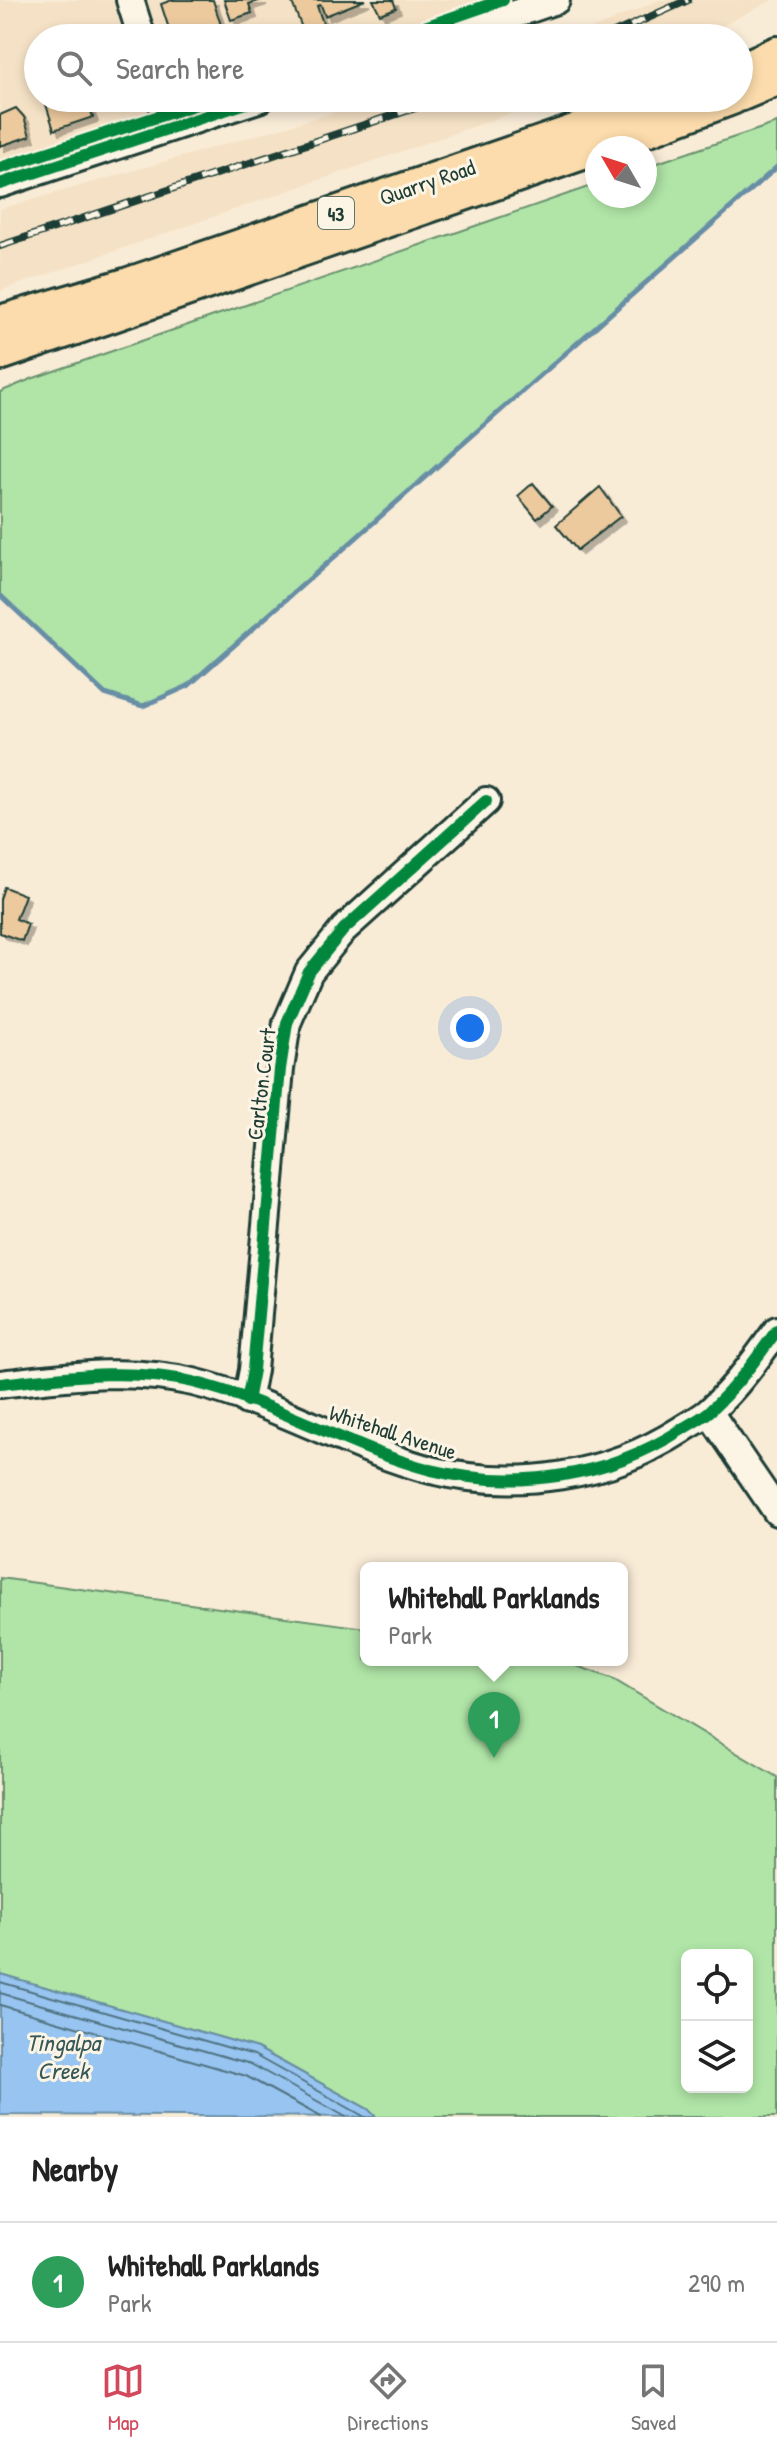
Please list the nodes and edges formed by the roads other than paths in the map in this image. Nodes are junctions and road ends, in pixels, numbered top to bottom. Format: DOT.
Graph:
graph roads {
  1 [pos="130,0"];
  2 [pos="550,1"];
  3 [pos="138,24"];
  4 [pos="485,24"];
  5 [pos="777,53"];
  6 [pos="753,64"];
  7 [pos="777,79"];
  8 [pos="753,89"];
  9 [pos="165,112"];
  10 [pos="219,112"];
  11 [pos="630,112"];
  12 [pos="694,112"];
  13 [pos="170,128"];
  14 [pos="630,136"];
  15 [pos="585,152"];
  16 [pos="0,184"];
  17 [pos="0,322"];
  18 [pos="0,354"];
  19 [pos="486,801"];
  20 [pos="777,1330"];
  21 [pos="0,1384"];
  22 [pos="247,1401"];
  23 [pos="709,1412"];
  24 [pos="777,1512"];
  1 -- 3 [label="street"];
  2 -- 4 [label="street"];
  5 -- 6 [label="main road"];
  7 -- 8 [label="main road"];
  9 -- 13 [label="street"];
  10 -- 13 [label="street"];
  11 -- 17 [label="main road, Quarry Road / 43"];
  12 -- 14 [label="main road, Quarry Road / 43"];
  13 -- 16 [label="street"];
  15 -- 18 [label="main road, Quarry Road / 43"];
  19 -- 22 [label="street, Carlton Court"];
  20 -- 23 [label="street, Whitehall Avenue"];
  21 -- 22 [label="street, Whitehall Avenue"];
  22 -- 23 [label="street, Whitehall Avenue"];
  23 -- 24 [label="street"];
}
